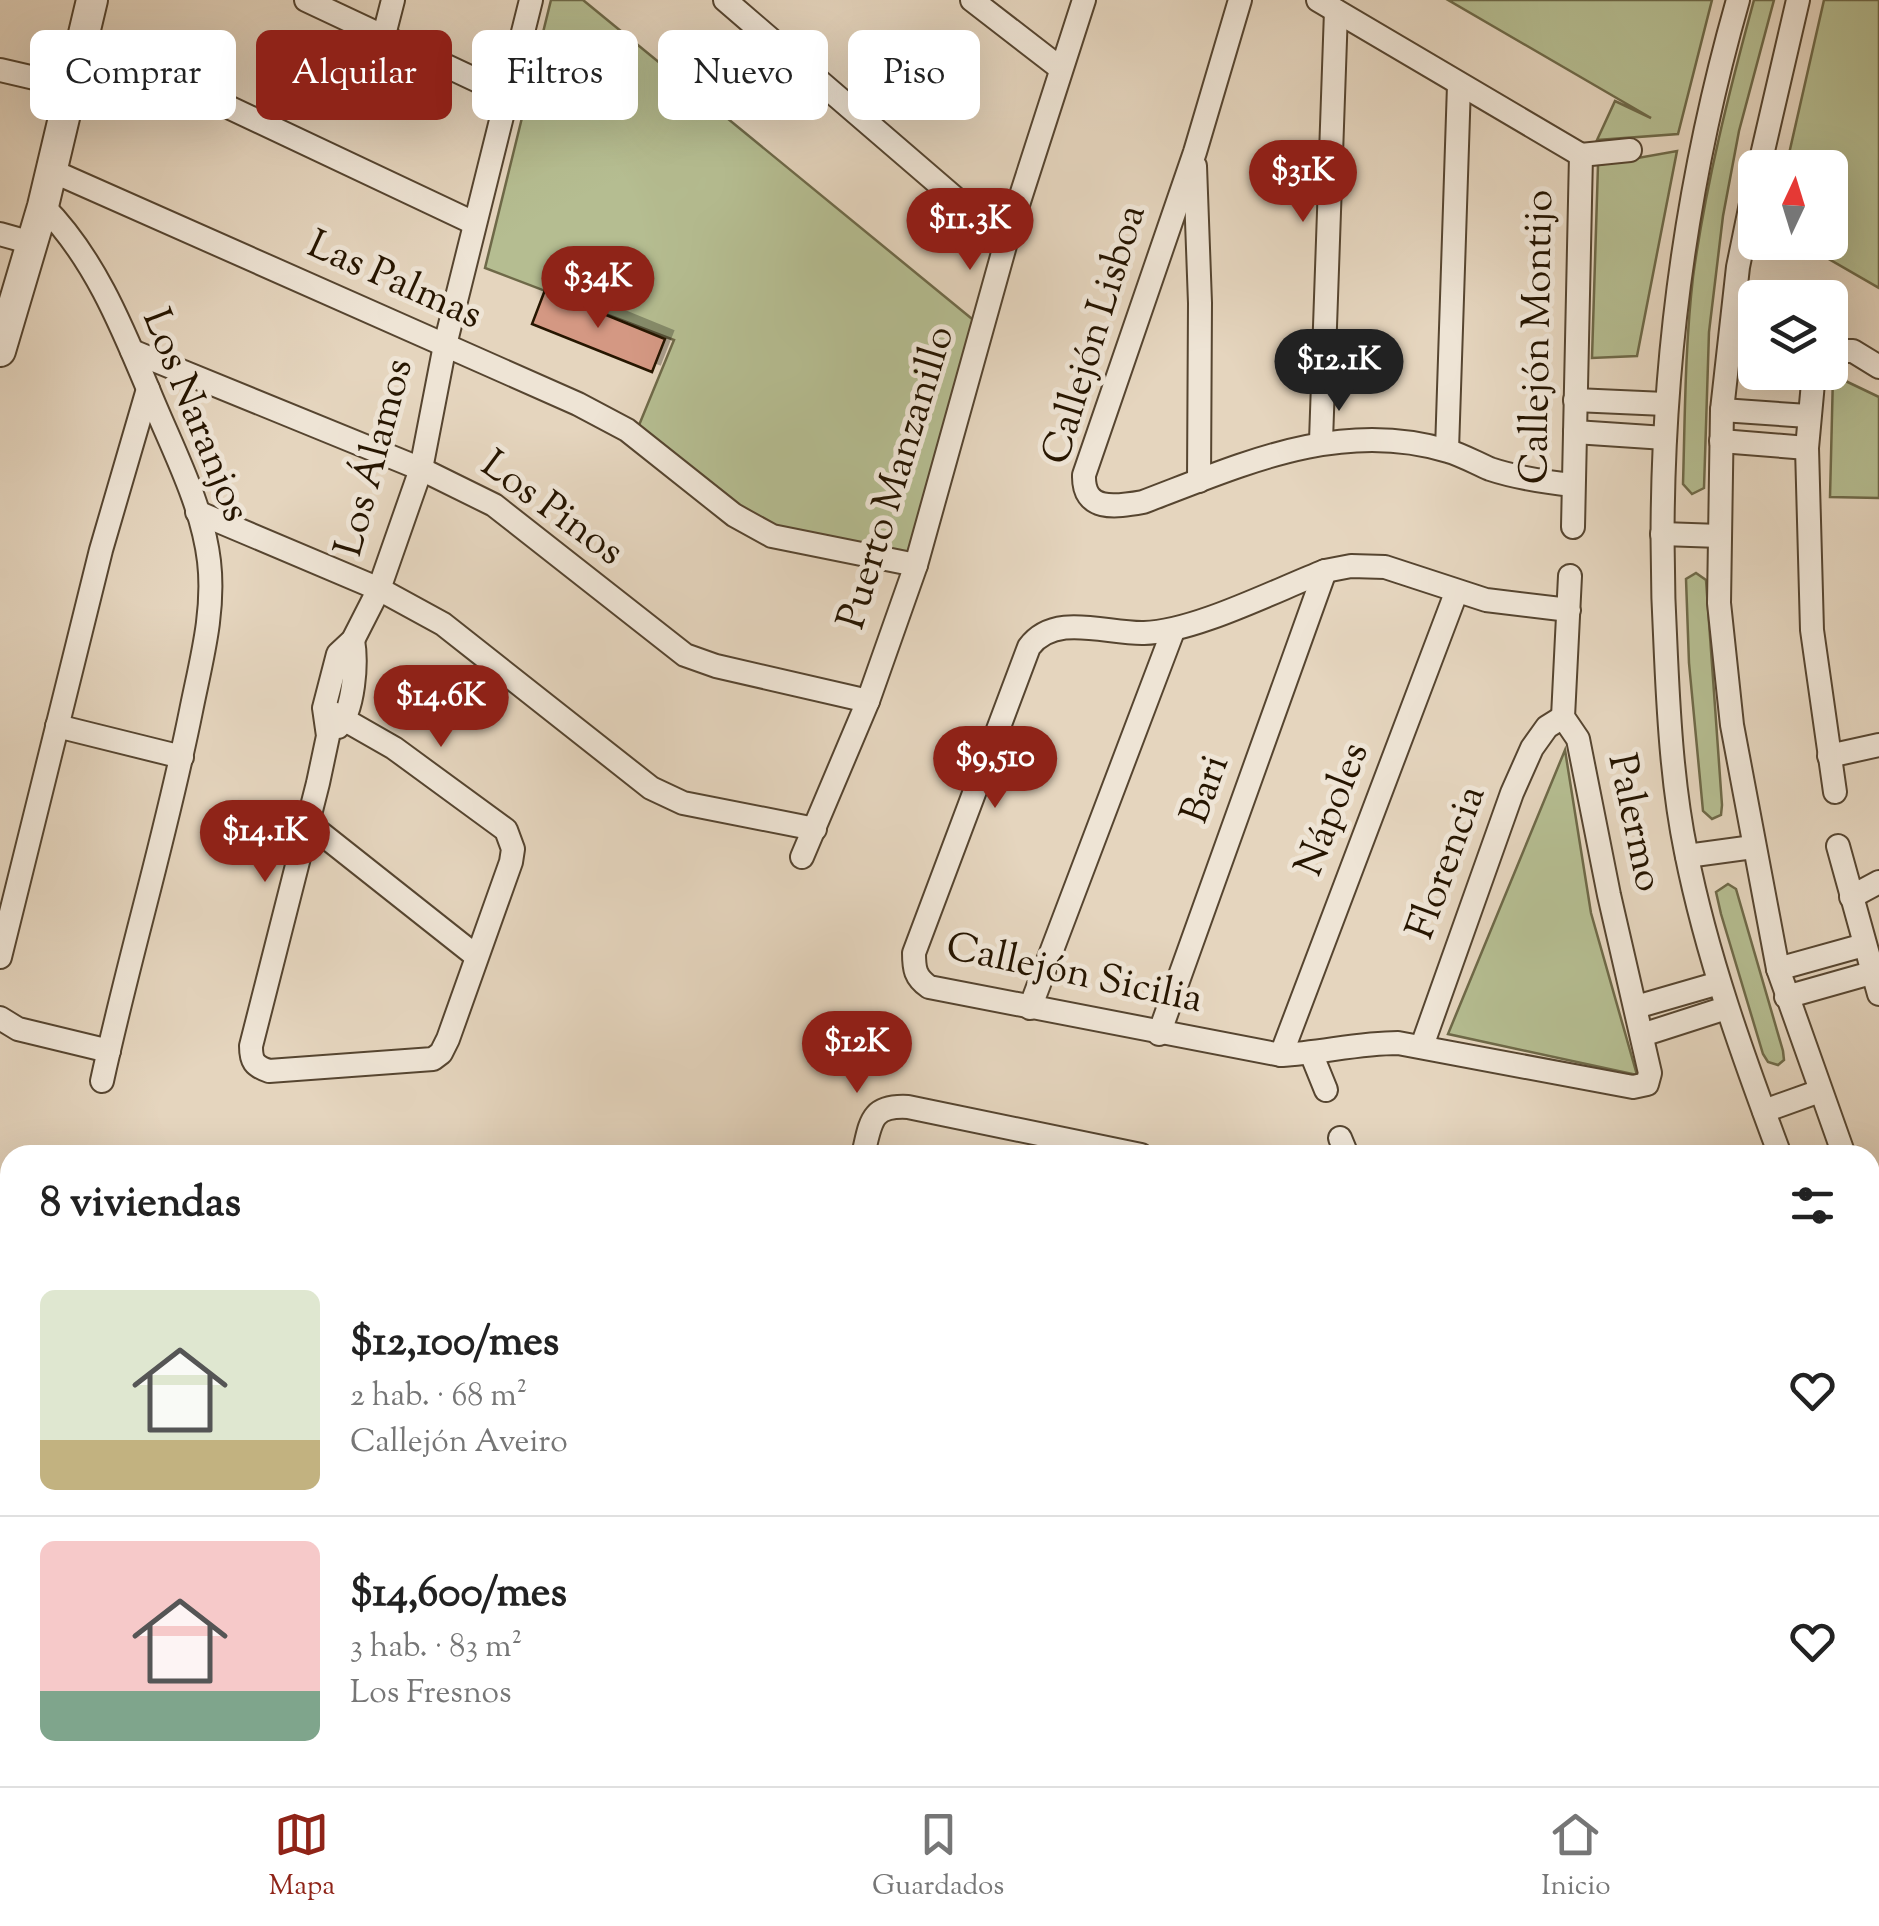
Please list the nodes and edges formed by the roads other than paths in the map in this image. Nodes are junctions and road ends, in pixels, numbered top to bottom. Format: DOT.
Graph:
graph roads {
  1 [pos="92,0"];
  2 [pos="306,0"];
  3 [pos="393,0"];
  4 [pos="531,0"];
  5 [pos="725,0"];
  6 [pos="972,0"];
  7 [pos="1084,0"];
  8 [pos="1240,0"];
  9 [pos="1738,0"];
  10 [pos="1798,0"];
  11 [pos="1327,5"];
  12 [pos="84,30"];
  13 [pos="375,30"];
  14 [pos="385,30"];
  15 [pos="524,30"];
  16 [pos="1060,68"];
  17 [pos="0,70"];
  18 [pos="30,77"];
  19 [pos="1459,85"];
  20 [pos="236,111"];
  21 [pos="62,120"];
  22 [pos="501,120"];
  23 [pos="1630,150"];
  24 [pos="1762,150"];
  25 [pos="1195,152"];
  26 [pos="1581,155"];
  27 [pos="50,170"];
  28 [pos="43,206"];
  29 [pos="474,223"];
  30 [pos="0,234"];
  31 [pos="32,242"];
  32 [pos="1006,242"];
  33 [pos="1739,260"];
  34 [pos="446,345"];
  35 [pos="0,351"];
  36 [pos="132,351"];
  37 [pos="1848,351"];
  38 [pos="1879,367"];
  39 [pos="148,389"];
  40 [pos="1812,390"];
  41 [pos="1576,400"];
  42 [pos="1665,404"];
  43 [pos="1722,410"];
  44 [pos="1808,416"];
  45 [pos="1575,432"];
  46 [pos="1665,438"];
  47 [pos="1322,441"];
  48 [pos="1721,441"];
  49 [pos="1807,448"];
  50 [pos="1447,450"];
  51 [pos="420,469"];
  52 [pos="1199,482"];
  53 [pos="1573,485"];
  54 [pos="197,512"];
  55 [pos="1573,527"];
  56 [pos="1662,534"];
  57 [pos="1720,536"];
  58 [pos="916,565"];
  59 [pos="1325,570"];
  60 [pos="1570,576"];
  61 [pos="379,589"];
  62 [pos="1456,593"];
  63 [pos="1568,610"];
  64 [pos="1173,631"];
  65 [pos="868,702"];
  66 [pos="1563,717"];
  67 [pos="333,721"];
  68 [pos="57,726"];
  69 [pos="1879,745"];
  70 [pos="1829,756"];
  71 [pos="182,757"];
  72 [pos="1834,792"];
  73 [pos="308,822"];
  74 [pos="815,828"];
  75 [pos="1838,846"];
  76 [pos="1753,847"];
  77 [pos="1687,856"];
  78 [pos="802,857"];
  79 [pos="1879,882"];
  80 [pos="1851,897"];
  81 [pos="1864,945"];
  82 [pos="476,956"];
  83 [pos="0,957"];
  84 [pos="1778,970"];
  85 [pos="1719,983"];
  86 [pos="1875,984"];
  87 [pos="1786,997"];
  88 [pos="1636,1007"];
  89 [pos="1030,1008"];
  90 [pos="1726,1008"];
  91 [pos="0,1018"];
  92 [pos="1158,1034"];
  93 [pos="1642,1035"];
  94 [pos="1422,1046"];
  95 [pos="108,1052"];
  96 [pos="1311,1054"];
  97 [pos="1281,1055"];
  98 [pos="102,1081"];
  99 [pos="1647,1084"];
  100 [pos="1326,1090"];
  101 [pos="1820,1091"];
  102 [pos="1764,1112"];
  103 [pos="865,1145"];
  104 [pos="1092,1145"];
  105 [pos="1776,1145"];
  106 [pos="1840,1145"];
  1 -- 12 [label="street"];
  2 -- 13 [label="street"];
  3 -- 14 [label="street"];
  4 -- 15 [label="street, Los Álamos"];
  5 -- 32 [label="street"];
  6 -- 16 [label="street"];
  7 -- 16 [label="street, Puerto Manzanillo"];
  8 -- 25 [label="street, Callejón Lisboa"];
  9 -- 42 [label="street"];
  10 -- 24 [label="street"];
  11 -- 19 [label="street, Callejón Montijo"];
  11 -- 47 [label="street"];
  16 -- 32 [label="street, Puerto Manzanillo"];
  17 -- 18 [label="street"];
  19 -- 26 [label="street, Callejón Montijo"];
  19 -- 50 [label="street"];
  20 -- 29 [label="street"];
  21 -- 27 [label="street"];
  22 -- 29 [label="street, Los Álamos"];
  23 -- 26 [label="street"];
  25 -- 52 [label="street"];
  25 -- 52 [label="street, Callejón Lisboa"];
  26 -- 41 [label="street, Callejón Montijo"];
  27 -- 28 [label="street"];
  27 -- 34 [label="street, Las Palmas"];
  28 -- 31 [label="street"];
  28 -- 36 [label="street, Los Naranjos"];
  29 -- 34 [label="street, Los Álamos"];
  30 -- 31 [label="street"];
  31 -- 35 [label="street"];
  32 -- 58 [label="street, Puerto Manzanillo"];
  33 -- 43 [label="street"];
  34 -- 51 [label="street, Los Álamos"];
  34 -- 58 [label="street, Las Palmas"];
  36 -- 39 [label="street, Los Naranjos"];
  36 -- 51 [label="street, Los Pinos"];
  37 -- 38 [label="street"];
  39 -- 54 [label="street, Los Naranjos"];
  39 -- 68 [label="street"];
  40 -- 44 [label="street"];
  41 -- 42 [label="street"];
  41 -- 45 [label="street, Callejón Montijo"];
  42 -- 46 [label="street"];
  43 -- 44 [label="street"];
  43 -- 48 [label="street"];
  44 -- 49 [label="street"];
  45 -- 46 [label="street"];
  45 -- 53 [label="street, Callejón Montijo"];
  46 -- 56 [label="street"];
  47 -- 50 [label="street, Callejón Lisboa"];
  47 -- 52 [label="street, Callejón Lisboa"];
  48 -- 49 [label="street"];
  48 -- 57 [label="street"];
  49 -- 70 [label="street"];
  50 -- 53 [label="street, Callejón Lisboa"];
  51 -- 61 [label="street, Los Álamos"];
  51 -- 65 [label="street, Los Pinos"];
  53 -- 55 [label="street, Callejón Montijo"];
  54 -- 61 [label="street"];
  54 -- 71 [label="street, Los Naranjos"];
  56 -- 57 [label="street"];
  56 -- 77 [label="street"];
  57 -- 76 [label="street"];
  58 -- 65 [label="street, Puerto Manzanillo"];
  59 -- 62 [label="street, Callejón Sicilia"];
  59 -- 64 [label="street, Callejón Sicilia"];
  59 -- 92 [label="street, Bari"];
  60 -- 63 [label="street, Palermo"];
  61 -- 67 [label="street, Los Álamos"];
  61 -- 74 [label="street"];
  62 -- 63 [label="street, Callejón Sicilia"];
  62 -- 97 [label="street, Nápoles"];
  63 -- 66 [label="street, Palermo"];
  64 -- 89 [label="street"];
  64 -- 89 [label="street, Callejón Sicilia"];
  65 -- 74 [label="street, Puerto Manzanillo"];
  66 -- 88 [label="street, Palermo"];
  66 -- 94 [label="street, Florencia"];
  67 -- 73 [label="street"];
  67 -- 82 [label="street"];
  68 -- 71 [label="street"];
  68 -- 83 [label="street"];
  69 -- 70 [label="street"];
  70 -- 72 [label="street"];
  71 -- 95 [label="street, Los Naranjos"];
  73 -- 82 [label="street"];
  73 -- 82 [label="street"];
  74 -- 78 [label="street, Puerto Manzanillo"];
  75 -- 80 [label="street"];
  76 -- 77 [label="street"];
  76 -- 84 [label="street"];
  77 -- 85 [label="street"];
  79 -- 80 [label="street"];
  80 -- 81 [label="street"];
  81 -- 84 [label="street"];
  81 -- 86 [label="street"];
  84 -- 87 [label="street"];
  85 -- 88 [label="street"];
  85 -- 90 [label="street"];
  86 -- 87 [label="street"];
  87 -- 101 [label="street"];
  88 -- 93 [label="street, Palermo"];
  89 -- 92 [label="street, Callejón Sicilia"];
  90 -- 93 [label="street"];
  90 -- 102 [label="street"];
  91 -- 95 [label="street"];
  92 -- 97 [label="street, Callejón Sicilia"];
  93 -- 99 [label="street, Palermo"];
  94 -- 96 [label="street, Callejón Sicilia"];
  94 -- 99 [label="street, Callejón Sicilia"];
  95 -- 98 [label="street, Los Naranjos"];
  96 -- 97 [label="street, Callejón Sicilia"];
  96 -- 100 [label="street"];
  101 -- 102 [label="street"];
  101 -- 106 [label="street"];
  102 -- 105 [label="street"];
  103 -- 104 [label="street"];
}
